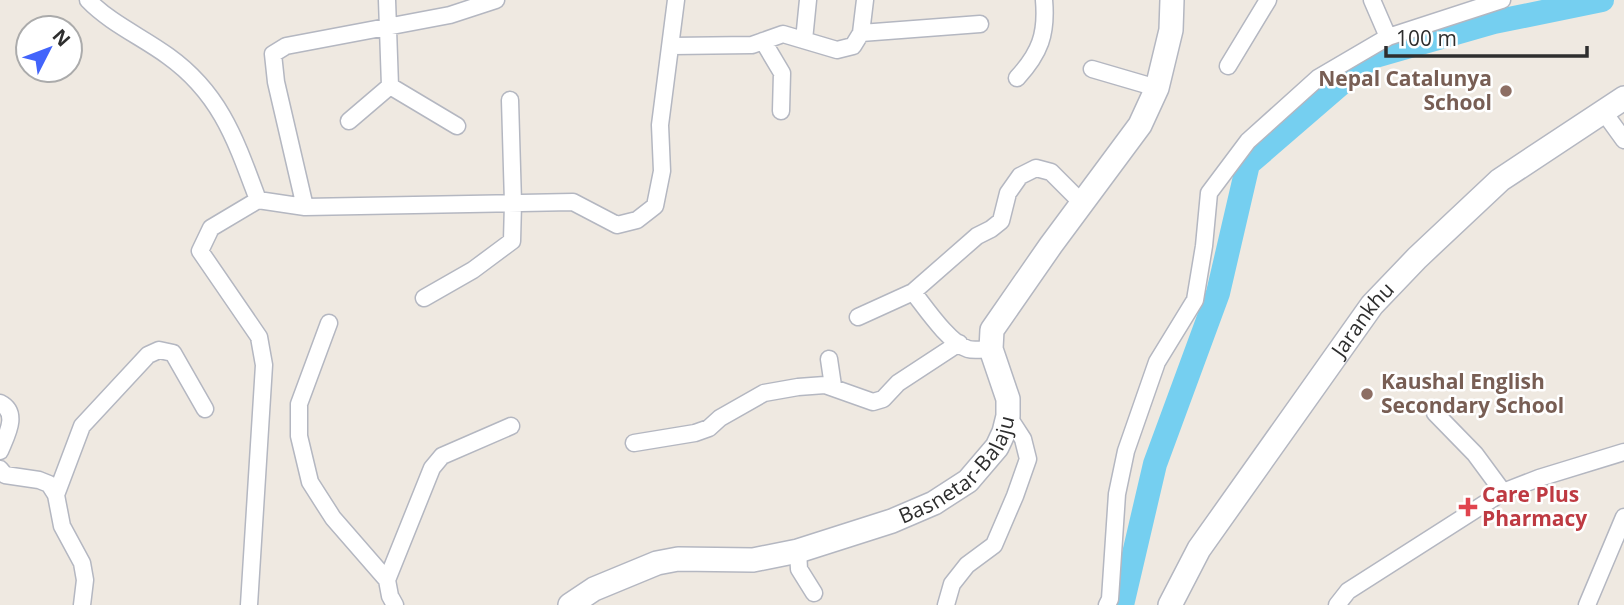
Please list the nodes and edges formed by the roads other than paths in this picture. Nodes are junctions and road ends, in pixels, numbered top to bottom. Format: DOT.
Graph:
graph roads {
  1 [pos="88,0"];
  2 [pos="387,0"];
  3 [pos="496,0"];
  4 [pos="676,0"];
  5 [pos="808,0"];
  6 [pos="865,0"];
  7 [pos="1044,0"];
  8 [pos="1172,0"];
  9 [pos="1268,0"];
  10 [pos="1372,0"];
  11 [pos="1502,0"];
  12 [pos="980,24"];
  13 [pos="389,28"];
  14 [pos="861,33"];
  15 [pos="1388,37"];
  16 [pos="804,40"];
  17 [pos="763,41"];
  18 [pos="672,46"];
  19 [pos="1228,66"];
  20 [pos="1092,69"];
  21 [pos="1017,78"];
  22 [pos="390,86"];
  23 [pos="1157,88"];
  24 [pos="1624,98"];
  25 [pos="510,100"];
  26 [pos="781,111"];
  27 [pos="1603,111"];
  28 [pos="349,121"];
  29 [pos="457,126"];
  30 [pos="1624,140"];
  31 [pos="258,200"];
  32 [pos="513,203"];
  33 [pos="1083,204"];
  34 [pos="305,207"];
  35 [pos="913,292"];
  36 [pos="424,298"];
  37 [pos="858,317"];
  38 [pos="329,323"];
  39 [pos="959,343"];
  40 [pos="991,349"];
  41 [pos="829,359"];
  42 [pos="834,386"];
  43 [pos="0,403"];
  44 [pos="205,409"];
  45 [pos="1435,413"];
  46 [pos="1008,416"];
  47 [pos="511,426"];
  48 [pos="634,443"];
  49 [pos="0,451"];
  50 [pos="1624,452"];
  51 [pos="0,469"];
  52 [pos="1503,492"];
  53 [pos="56,495"];
  54 [pos="1624,517"];
  55 [pos="798,551"];
  56 [pos="387,580"];
  57 [pos="814,593"];
  58 [pos="82,605"];
  59 [pos="249,605"];
  60 [pos="396,605"];
  61 [pos="570,605"];
  62 [pos="946,605"];
  63 [pos="1107,605"];
  64 [pos="1170,605"];
  65 [pos="1337,605"];
  66 [pos="1587,605"];
  1 -- 31 [label="street"];
  2 -- 13 [label="street"];
  3 -- 13 [label="street"];
  4 -- 18 [label="street"];
  5 -- 16 [label="street"];
  6 -- 14 [label="street"];
  7 -- 21 [label="street"];
  8 -- 23 [label="street"];
  9 -- 19 [label="street"];
  10 -- 15 [label="street"];
  11 -- 15 [label="street"];
  12 -- 14 [label="street"];
  13 -- 22 [label="street"];
  13 -- 34 [label="street"];
  14 -- 16 [label="street"];
  15 -- 63 [label="street"];
  16 -- 17 [label="street"];
  17 -- 18 [label="street"];
  17 -- 26 [label="street"];
  18 -- 32 [label="street"];
  20 -- 23 [label="street"];
  22 -- 28 [label="street"];
  22 -- 29 [label="street"];
  23 -- 33 [label="street"];
  24 -- 27 [label="street, Jarankhu"];
  25 -- 32 [label="street"];
  27 -- 30 [label="street"];
  27 -- 64 [label="street, Jarankhu"];
  31 -- 34 [label="street"];
  31 -- 59 [label="street"];
  32 -- 34 [label="street"];
  32 -- 36 [label="street"];
  33 -- 35 [label="street"];
  33 -- 40 [label="street"];
  35 -- 37 [label="street"];
  35 -- 39 [label="street"];
  38 -- 56 [label="street"];
  39 -- 40 [label="street"];
  39 -- 42 [label="street"];
  40 -- 46 [label="street, Basnetar-Balaju"];
  41 -- 42 [label="street"];
  42 -- 48 [label="street"];
  43 -- 49 [label="street"];
  44 -- 53 [label="street"];
  45 -- 52 [label="street"];
  46 -- 55 [label="street, Basnetar-Balaju"];
  46 -- 62 [label="street"];
  47 -- 56 [label="street"];
  50 -- 52 [label="street"];
  51 -- 53 [label="street"];
  52 -- 65 [label="street"];
  53 -- 58 [label="street"];
  54 -- 66 [label="street"];
  55 -- 57 [label="street"];
  55 -- 61 [label="street, Basnetar-Balaju"];
  56 -- 60 [label="street"];
}
